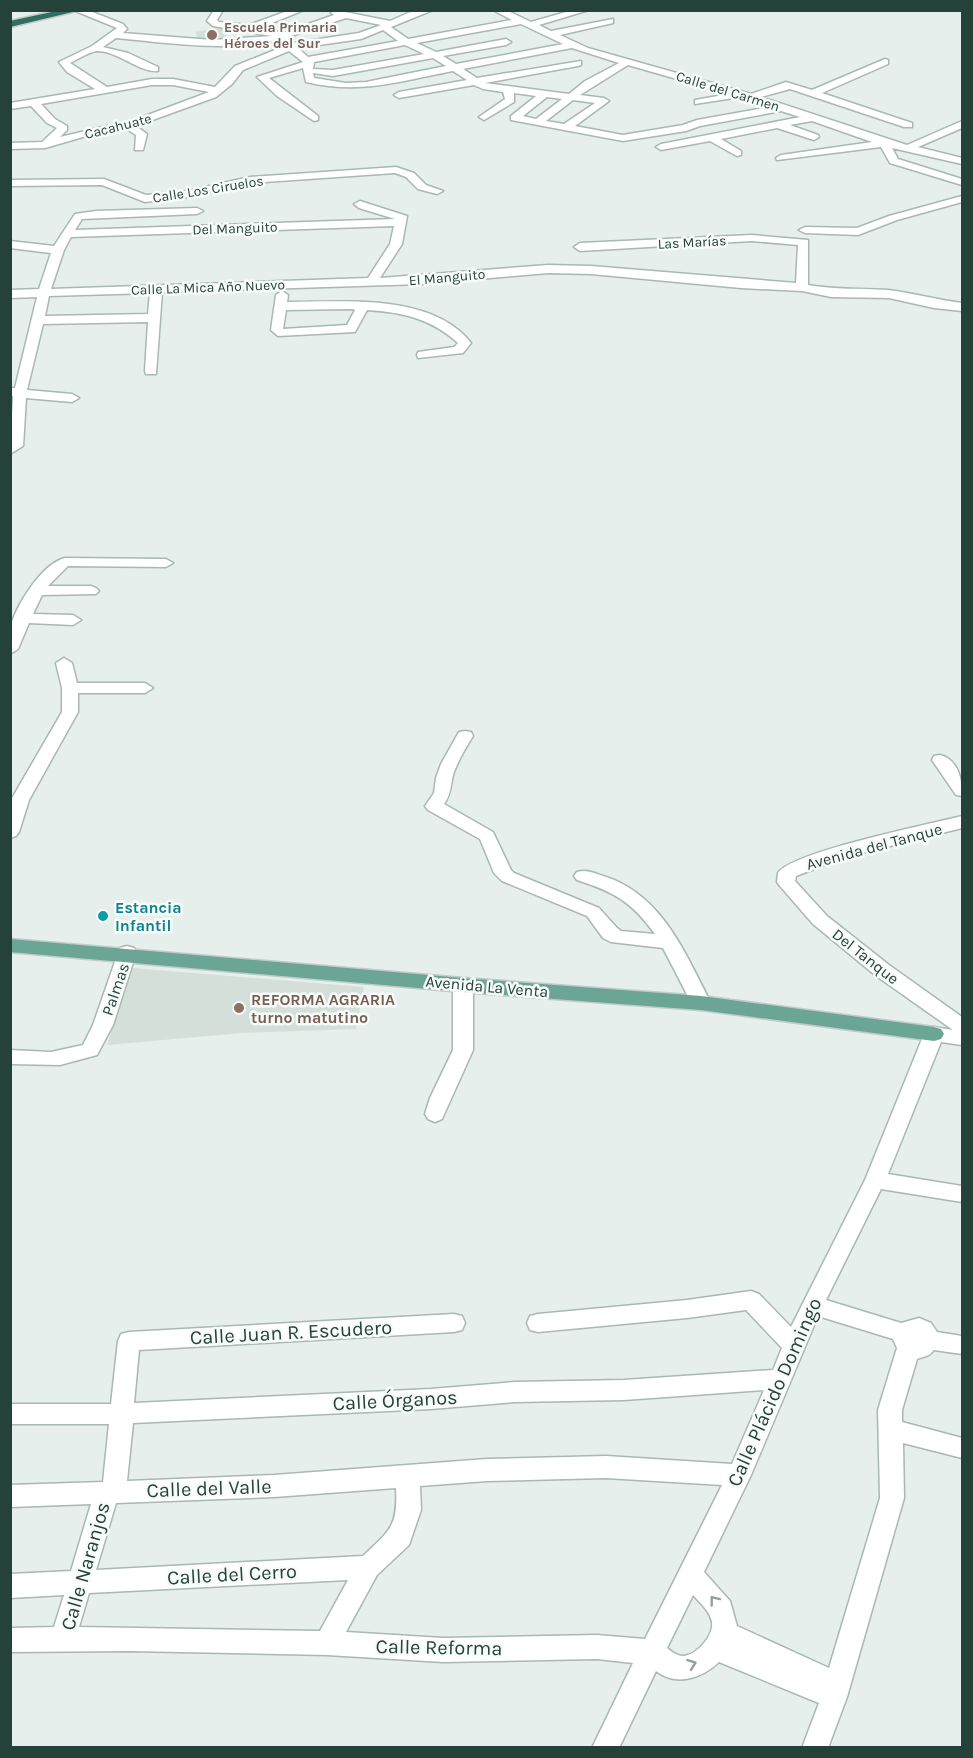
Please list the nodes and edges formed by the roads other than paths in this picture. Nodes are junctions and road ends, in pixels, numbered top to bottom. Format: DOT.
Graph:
graph roads {
  1 [pos="77,10"];
  2 [pos="219,10"];
  3 [pos="300,10"];
  4 [pos="328,10"];
  5 [pos="585,10"];
  6 [pos="422,11"];
  7 [pos="501,12"];
  8 [pos="345,15"];
  9 [pos="241,19"];
  10 [pos="524,19"];
  11 [pos="610,21"];
  12 [pos="10,24"];
  13 [pos="224,25"];
  14 [pos="388,26"];
  15 [pos="250,29"];
  16 [pos="551,34"];
  17 [pos="116,35"];
  18 [pos="281,36"];
  19 [pos="162,39"];
  20 [pos="258,40"];
  21 [pos="216,41"];
  22 [pos="406,42"];
  23 [pos="506,42"];
  24 [pos="571,45"];
  25 [pos="292,46"];
  26 [pos="95,48"];
  27 [pos="240,48"];
  28 [pos="556,50"];
  29 [pos="135,51"];
  30 [pos="435,55"];
  31 [pos="219,56"];
  32 [pos="629,61"];
  33 [pos="885,62"];
  34 [pos="578,63"];
  35 [pos="308,64"];
  36 [pos="154,69"];
  37 [pos="457,69"];
  38 [pos="607,74"];
  39 [pos="475,82"];
  40 [pos="105,90"];
  41 [pos="508,90"];
  42 [pos="218,91"];
  43 [pos="546,93"];
  44 [pos="813,93"];
  45 [pos="399,95"];
  46 [pos="572,96"];
  47 [pos="747,96"];
  48 [pos="33,102"];
  49 [pos="699,102"];
  50 [pos="10,106"];
  51 [pos="782,107"];
  52 [pos="484,117"];
  53 [pos="814,117"];
  54 [pos="314,118"];
  55 [pos="538,122"];
  56 [pos="963,124"];
  57 [pos="127,125"];
  58 [pos="777,125"];
  59 [pos="908,125"];
  60 [pos="567,127"];
  61 [pos="814,136"];
  62 [pos="711,137"];
  63 [pos="886,143"];
  64 [pos="45,145"];
  65 [pos="10,146"];
  66 [pos="661,147"];
  67 [pos="139,148"];
  68 [pos="908,148"];
  69 [pos="737,153"];
  70 [pos="781,158"];
  71 [pos="960,158"];
  72 [pos="963,182"];
  73 [pos="10,183"];
  74 [pos="437,191"];
  75 [pos="145,199"];
  76 [pos="963,199"];
  77 [pos="360,204"];
  78 [pos="197,211"];
  79 [pos="78,212"];
  80 [pos="401,222"];
  81 [pos="68,234"];
  82 [pos="805,236"];
  83 [pos="10,244"];
  84 [pos="580,247"];
  85 [pos="58,250"];
  86 [pos="372,281"];
  87 [pos="284,285"];
  88 [pos="802,287"];
  89 [pos="156,289"];
  90 [pos="44,293"];
  91 [pos="10,294"];
  92 [pos="280,306"];
  93 [pos="963,307"];
  94 [pos="363,308"];
  95 [pos="154,318"];
  96 [pos="38,320"];
  97 [pos="423,355"];
  98 [pos="150,371"];
  99 [pos="15,393"];
  100 [pos="72,398"];
  101 [pos="11,450"];
  102 [pos="166,563"];
  103 [pos="36,590"];
  104 [pos="91,591"];
  105 [pos="24,618"];
  106 [pos="73,620"];
  107 [pos="10,649"];
  108 [pos="64,663"];
  109 [pos="146,687"];
  110 [pos="70,688"];
  111 [pos="465,736"];
  112 [pos="940,760"];
  113 [pos="963,791"];
  114 [pos="15,800"];
  115 [pos="963,822"];
  116 [pos="10,832"];
  117 [pos="787,873"];
  118 [pos="583,876"];
  119 [pos="669,942"];
  120 [pos="10,945"];
  121 [pos="127,953"];
  122 [pos="463,985"];
  123 [pos="702,1002"];
  124 [pos="963,1026"];
  125 [pos="934,1034"];
  126 [pos="963,1038"];
  127 [pos="10,1057"];
  128 [pos="435,1114"];
  129 [pos="875,1180"];
  130 [pos="963,1194"];
  131 [pos="812,1305"];
  132 [pos="454,1323"];
  133 [pos="538,1323"];
  134 [pos="914,1340"];
  135 [pos="129,1341"];
  136 [pos="963,1345"];
  137 [pos="795,1346"];
  138 [pos="779,1379"];
  139 [pos="10,1414"];
  140 [pos="120,1414"];
  141 [pos="889,1429"];
  142 [pos="963,1448"];
  143 [pos="739,1475"];
  144 [pos="406,1476"];
  145 [pos="111,1492"];
  146 [pos="10,1496"];
  147 [pos="368,1567"];
  148 [pos="689,1573"];
  149 [pos="82,1581"];
  150 [pos="10,1586"];
  151 [pos="10,1640"];
  152 [pos="63,1640"];
  153 [pos="720,1641"];
  154 [pos="327,1643"];
  155 [pos="651,1652"];
  156 [pos="836,1691"];
  157 [pos="605,1748"];
  158 [pos="815,1748"];
  1 -- 12 [label="highway"];
  1 -- 17 [label="street"];
  2 -- 13 [label="street"];
  3 -- 15 [label="street"];
  4 -- 8 [label="street"];
  5 -- 10 [label="street"];
  6 -- 14 [label="street"];
  7 -- 10 [label="street, Calle del Carmen"];
  8 -- 14 [label="street"];
  8 -- 18 [label="street"];
  9 -- 13 [label="street"];
  10 -- 16 [label="street, Calle del Carmen"];
  10 -- 22 [label="street"];
  11 -- 16 [label="street"];
  13 -- 15 [label="street"];
  14 -- 22 [label="street"];
  14 -- 25 [label="street"];
  15 -- 18 [label="street"];
  16 -- 24 [label="street, Calle del Carmen"];
  17 -- 19 [label="street"];
  17 -- 26 [label="street"];
  18 -- 20 [label="street"];
  18 -- 25 [label="street"];
  19 -- 21 [label="street"];
  19 -- 29 [label="street"];
  20 -- 21 [label="street"];
  20 -- 27 [label="street"];
  21 -- 31 [label="street"];
  22 -- 30 [label="street"];
  22 -- 35 [label="street"];
  23 -- 30 [label="street"];
  24 -- 28 [label="street"];
  24 -- 32 [label="street, Calle del Carmen"];
  25 -- 35 [label="street"];
  25 -- 42 [label="street"];
  26 -- 29 [label="street"];
  26 -- 40 [label="street"];
  28 -- 34 [label="street"];
  28 -- 37 [label="street"];
  29 -- 36 [label="street"];
  30 -- 35 [label="street"];
  30 -- 37 [label="street"];
  32 -- 38 [label="street"];
  32 -- 47 [label="street, Calle del Carmen"];
  33 -- 44 [label="street"];
  34 -- 38 [label="street"];
  34 -- 39 [label="street"];
  35 -- 37 [label="street"];
  35 -- 54 [label="street"];
  37 -- 39 [label="street"];
  38 -- 46 [label="street"];
  39 -- 41 [label="street"];
  39 -- 45 [label="street"];
  40 -- 42 [label="street"];
  40 -- 48 [label="street"];
  41 -- 43 [label="street"];
  41 -- 52 [label="street"];
  42 -- 57 [label="street, Cacahuate"];
  43 -- 46 [label="street"];
  43 -- 55 [label="street"];
  44 -- 47 [label="street"];
  44 -- 59 [label="street"];
  46 -- 55 [label="street"];
  46 -- 60 [label="street"];
  47 -- 49 [label="street"];
  47 -- 51 [label="street, Calle del Carmen"];
  48 -- 50 [label="street"];
  48 -- 64 [label="street"];
  51 -- 53 [label="street, Calle del Carmen"];
  51 -- 60 [label="street"];
  53 -- 58 [label="street"];
  53 -- 63 [label="street, Calle del Carmen"];
  55 -- 60 [label="street"];
  56 -- 68 [label="street"];
  57 -- 64 [label="street, Cacahuate"];
  57 -- 67 [label="street"];
  58 -- 61 [label="street"];
  58 -- 62 [label="street"];
  62 -- 66 [label="street"];
  62 -- 69 [label="street"];
  63 -- 68 [label="street, Calle del Carmen"];
  63 -- 70 [label="street"];
  63 -- 72 [label="street"];
  64 -- 65 [label="street, Cacahuate"];
  68 -- 71 [label="street, Calle del Carmen"];
  73 -- 75 [label="street, Calle Los Ciruelos"];
  74 -- 75 [label="street, Calle Los Ciruelos"];
  75 -- 79 [label="street"];
  76 -- 82 [label="street, Las Marías"];
  77 -- 80 [label="street"];
  78 -- 79 [label="street"];
  79 -- 81 [label="street"];
  80 -- 81 [label="street, Del Manguito"];
  80 -- 86 [label="street"];
  81 -- 85 [label="street"];
  82 -- 84 [label="street, Las Marías"];
  82 -- 88 [label="street"];
  83 -- 85 [label="street"];
  85 -- 90 [label="street"];
  86 -- 87 [label="street, Calle La Mica Año Nuevo"];
  86 -- 88 [label="street, El Manguito"];
  87 -- 89 [label="street, Calle La Mica Año Nuevo"];
  87 -- 92 [label="street"];
  88 -- 93 [label="street, El Manguito"];
  89 -- 90 [label="street, Calle La Mica Año Nuevo"];
  89 -- 95 [label="street"];
  90 -- 91 [label="street, Calle La Mica Año Nuevo"];
  90 -- 96 [label="street"];
  92 -- 94 [label="street"];
  92 -- 94 [label="street"];
  94 -- 97 [label="street"];
  95 -- 96 [label="street"];
  95 -- 98 [label="street"];
  96 -- 99 [label="street"];
  99 -- 100 [label="street"];
  99 -- 101 [label="street"];
  102 -- 103 [label="street"];
  103 -- 104 [label="street"];
  103 -- 105 [label="street"];
  105 -- 106 [label="street"];
  105 -- 107 [label="street"];
  108 -- 110 [label="street"];
  109 -- 110 [label="street"];
  110 -- 114 [label="street"];
  111 -- 119 [label="street"];
  112 -- 113 [label="street"];
  114 -- 116 [label="street"];
  115 -- 117 [label="street, Avenida del Tanque"];
  117 -- 124 [label="street, Del Tanque"];
  118 -- 119 [label="street"];
  119 -- 123 [label="street"];
  120 -- 121 [label="main road, Avenida La Venta"];
  121 -- 122 [label="main road, Avenida La Venta"];
  121 -- 127 [label="street, Palmas"];
  122 -- 123 [label="main road, Avenida La Venta"];
  122 -- 128 [label="street"];
  123 -- 125 [label="main road, Avenida La Venta"];
  125 -- 126 [label="street, Avenida La Venta"];
  125 -- 129 [label="street, Calle Plácido Domingo"];
  129 -- 130 [label="street"];
  129 -- 131 [label="street, Calle Plácido Domingo"];
  131 -- 134 [label="street"];
  131 -- 137 [label="street, Calle Plácido Domingo"];
  132 -- 135 [label="street, Calle Juan R. Escudero"];
  133 -- 137 [label="street"];
  134 -- 136 [label="street"];
  134 -- 141 [label="street"];
  135 -- 140 [label="street, Calle Naranjos"];
  137 -- 138 [label="street, Calle Plácido Domingo"];
  138 -- 140 [label="street, Calle Órganos"];
  138 -- 143 [label="street, Calle Plácido Domingo"];
  139 -- 140 [label="street, Calle Órganos"];
  140 -- 145 [label="street, Calle Naranjos"];
  141 -- 142 [label="street"];
  141 -- 156 [label="street"];
  143 -- 144 [label="street, Calle del Valle"];
  143 -- 148 [label="street, Calle Plácido Domingo"];
  144 -- 145 [label="street, Calle del Valle"];
  144 -- 147 [label="street"];
  145 -- 146 [label="street, Calle del Valle"];
  145 -- 149 [label="street, Calle Naranjos"];
  147 -- 149 [label="street, Calle del Cerro"];
  147 -- 154 [label="street"];
  153 -- 148 [label="street, one-way"];
  148 -- 155 [label="street, Calle Plácido Domingo"];
  149 -- 150 [label="street, Calle del Cerro"];
  149 -- 152 [label="street, Calle Naranjos"];
  151 -- 152 [label="street, Calle Reforma"];
  152 -- 154 [label="street, Calle Reforma"];
  155 -- 153 [label="street, Calle Reforma, one-way"];
  153 -- 156 [label="street"];
  154 -- 155 [label="street, Calle Reforma"];
  155 -- 157 [label="street, Calle Plácido Domingo"];
  156 -- 158 [label="street"];
}
